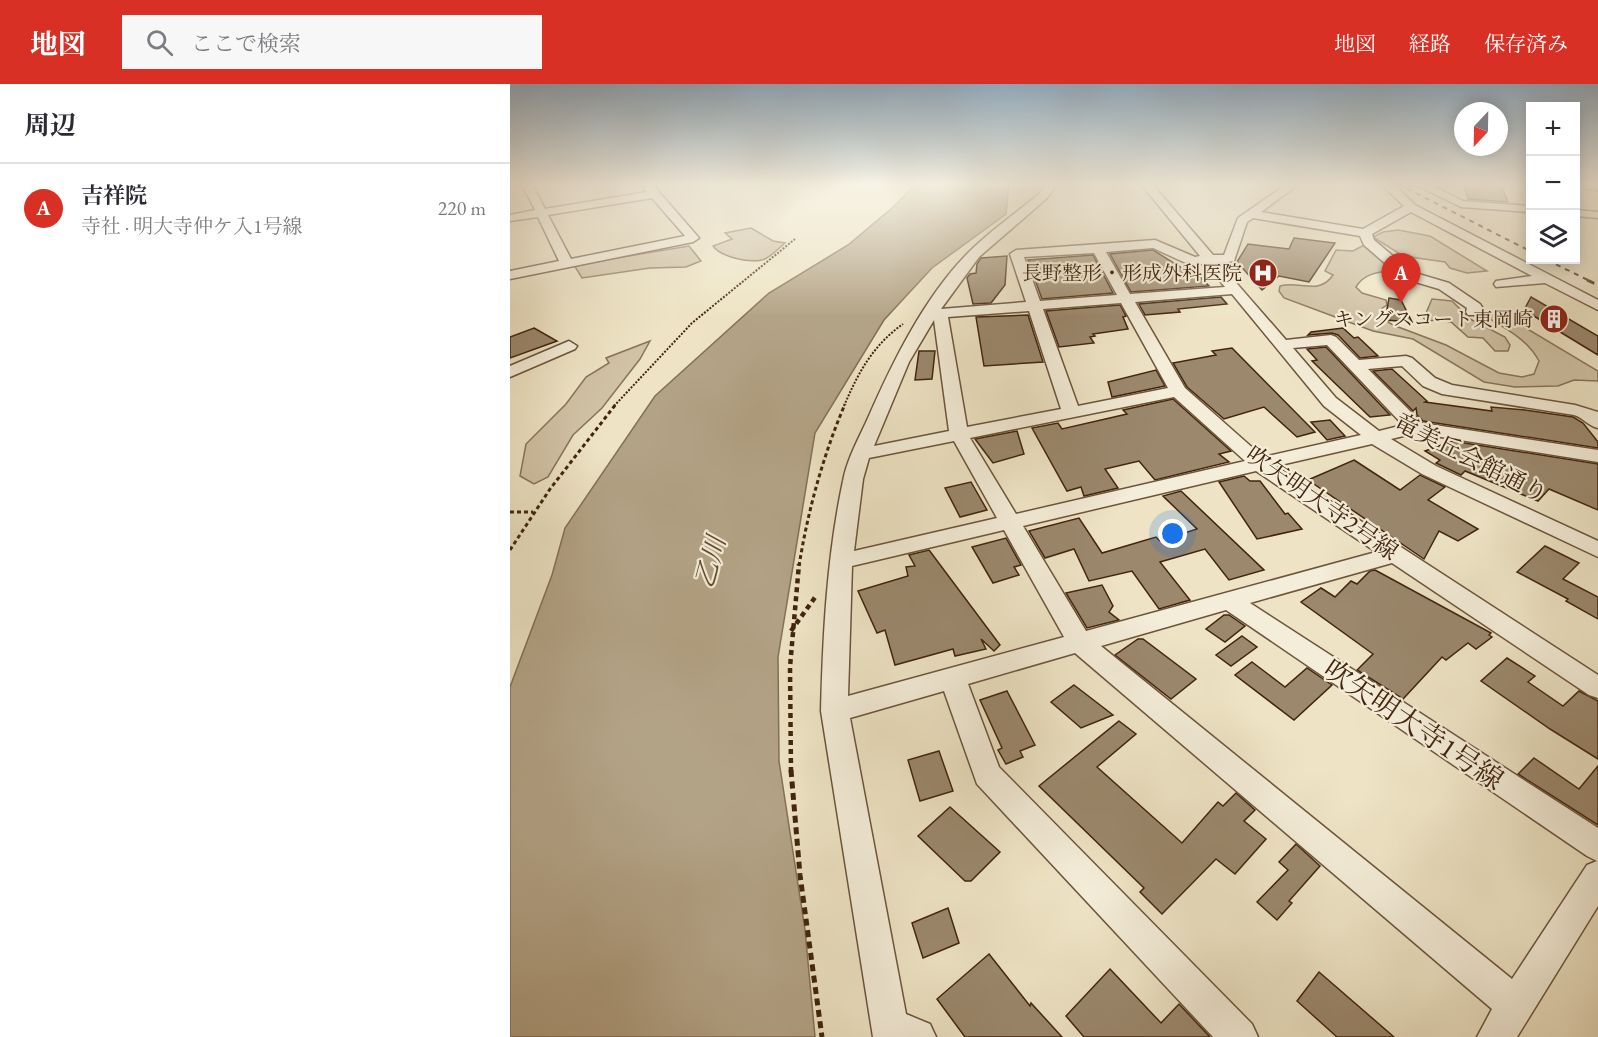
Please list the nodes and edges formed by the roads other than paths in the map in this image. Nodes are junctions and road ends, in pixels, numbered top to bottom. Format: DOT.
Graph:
graph roads {
  1 [pos="550,228"];
  2 [pos="685,228"];
  3 [pos="1005,228"];
  4 [pos="1183,228"];
  5 [pos="1239,228"];
  6 [pos="1338,228"];
  7 [pos="1373,228"];
  8 [pos="1451,228"];
  9 [pos="1365,233"];
  10 [pos="1098,249"];
  11 [pos="1210,260"];
  12 [pos="567,264"];
  13 [pos="510,275"];
  14 [pos="1546,279"];
  15 [pos="1501,284"];
  16 [pos="1234,290"];
  17 [pos="1126,298"];
  18 [pos="1035,305"];
  19 [pos="1598,306"];
  20 [pos="1473,312"];
  21 [pos="935,314"];
  22 [pos="1281,345"];
  23 [pos="569,346"];
  24 [pos="1355,365"];
  25 [pos="510,372"];
  26 [pos="1178,391"];
  27 [pos="1071,411"];
  28 [pos="1598,423"];
  29 [pos="1416,428"];
  30 [pos="959,434"];
  31 [pos="1376,438"];
  32 [pos="861,454"];
  33 [pos="1598,456"];
  34 [pos="1259,464"];
  35 [pos="1009,524"];
  36 [pos="1598,550"];
  37 [pos="1396,554"];
  38 [pos="841,561"];
  39 [pos="1231,602"];
  40 [pos="1080,643"];
  41 [pos="953,680"];
  42 [pos="1598,688"];
  43 [pos="835,711"];
  44 [pos="1598,846"];
  45 [pos="1598,876"];
  46 [pos="1516,1005"];
  47 [pos="900,1034"];
  48 [pos="1239,1037"];
  49 [pos="1496,1037"];
  1 -- 12 [label="street"];
  2 -- 12 [label="street"];
  3 -- 21 [label="street"];
  4 -- 11 [label="street"];
  5 -- 11 [label="street"];
  6 -- 9 [label="street"];
  7 -- 9 [label="street"];
  8 -- 14 [label="street"];
  9 -- 20 [label="street"];
  10 -- 11 [label="street"];
  10 -- 17 [label="street, 吹矢明大寺2号線"];
  10 -- 18 [label="street"];
  11 -- 16 [label="street, 竜美丘会館通り"];
  12 -- 13 [label="street"];
  14 -- 15 [label="street"];
  14 -- 19 [label="street"];
  16 -- 17 [label="street"];
  16 -- 22 [label="street, 竜美丘会館通り"];
  17 -- 18 [label="street"];
  17 -- 26 [label="street, 吹矢明大寺2号線"];
  18 -- 21 [label="street"];
  18 -- 27 [label="street"];
  21 -- 30 [label="street"];
  21 -- 32 [label="street"];
  22 -- 24 [label="street"];
  22 -- 31 [label="street, 竜美丘会館通り"];
  23 -- 25 [label="street"];
  24 -- 28 [label="street"];
  24 -- 29 [label="street"];
  26 -- 27 [label="street"];
  26 -- 34 [label="street, 吹矢明大寺2号線"];
  27 -- 30 [label="street"];
  29 -- 31 [label="street"];
  29 -- 33 [label="street"];
  30 -- 32 [label="street"];
  30 -- 35 [label="street"];
  31 -- 34 [label="street"];
  31 -- 36 [label="street, 竜美丘会館通り"];
  32 -- 38 [label="street"];
  34 -- 35 [label="street"];
  34 -- 37 [label="street, 吹矢明大寺2号線"];
  35 -- 38 [label="street"];
  35 -- 40 [label="street"];
  37 -- 39 [label="street"];
  37 -- 42 [label="street, 吹矢明大寺2号線"];
  38 -- 43 [label="street"];
  39 -- 40 [label="street"];
  39 -- 44 [label="street, 吹矢明大寺1号線"];
  40 -- 41 [label="street"];
  40 -- 46 [label="street"];
  41 -- 43 [label="street"];
  41 -- 48 [label="street"];
  43 -- 47 [label="street"];
  45 -- 46 [label="street"];
  46 -- 49 [label="street"];
}
